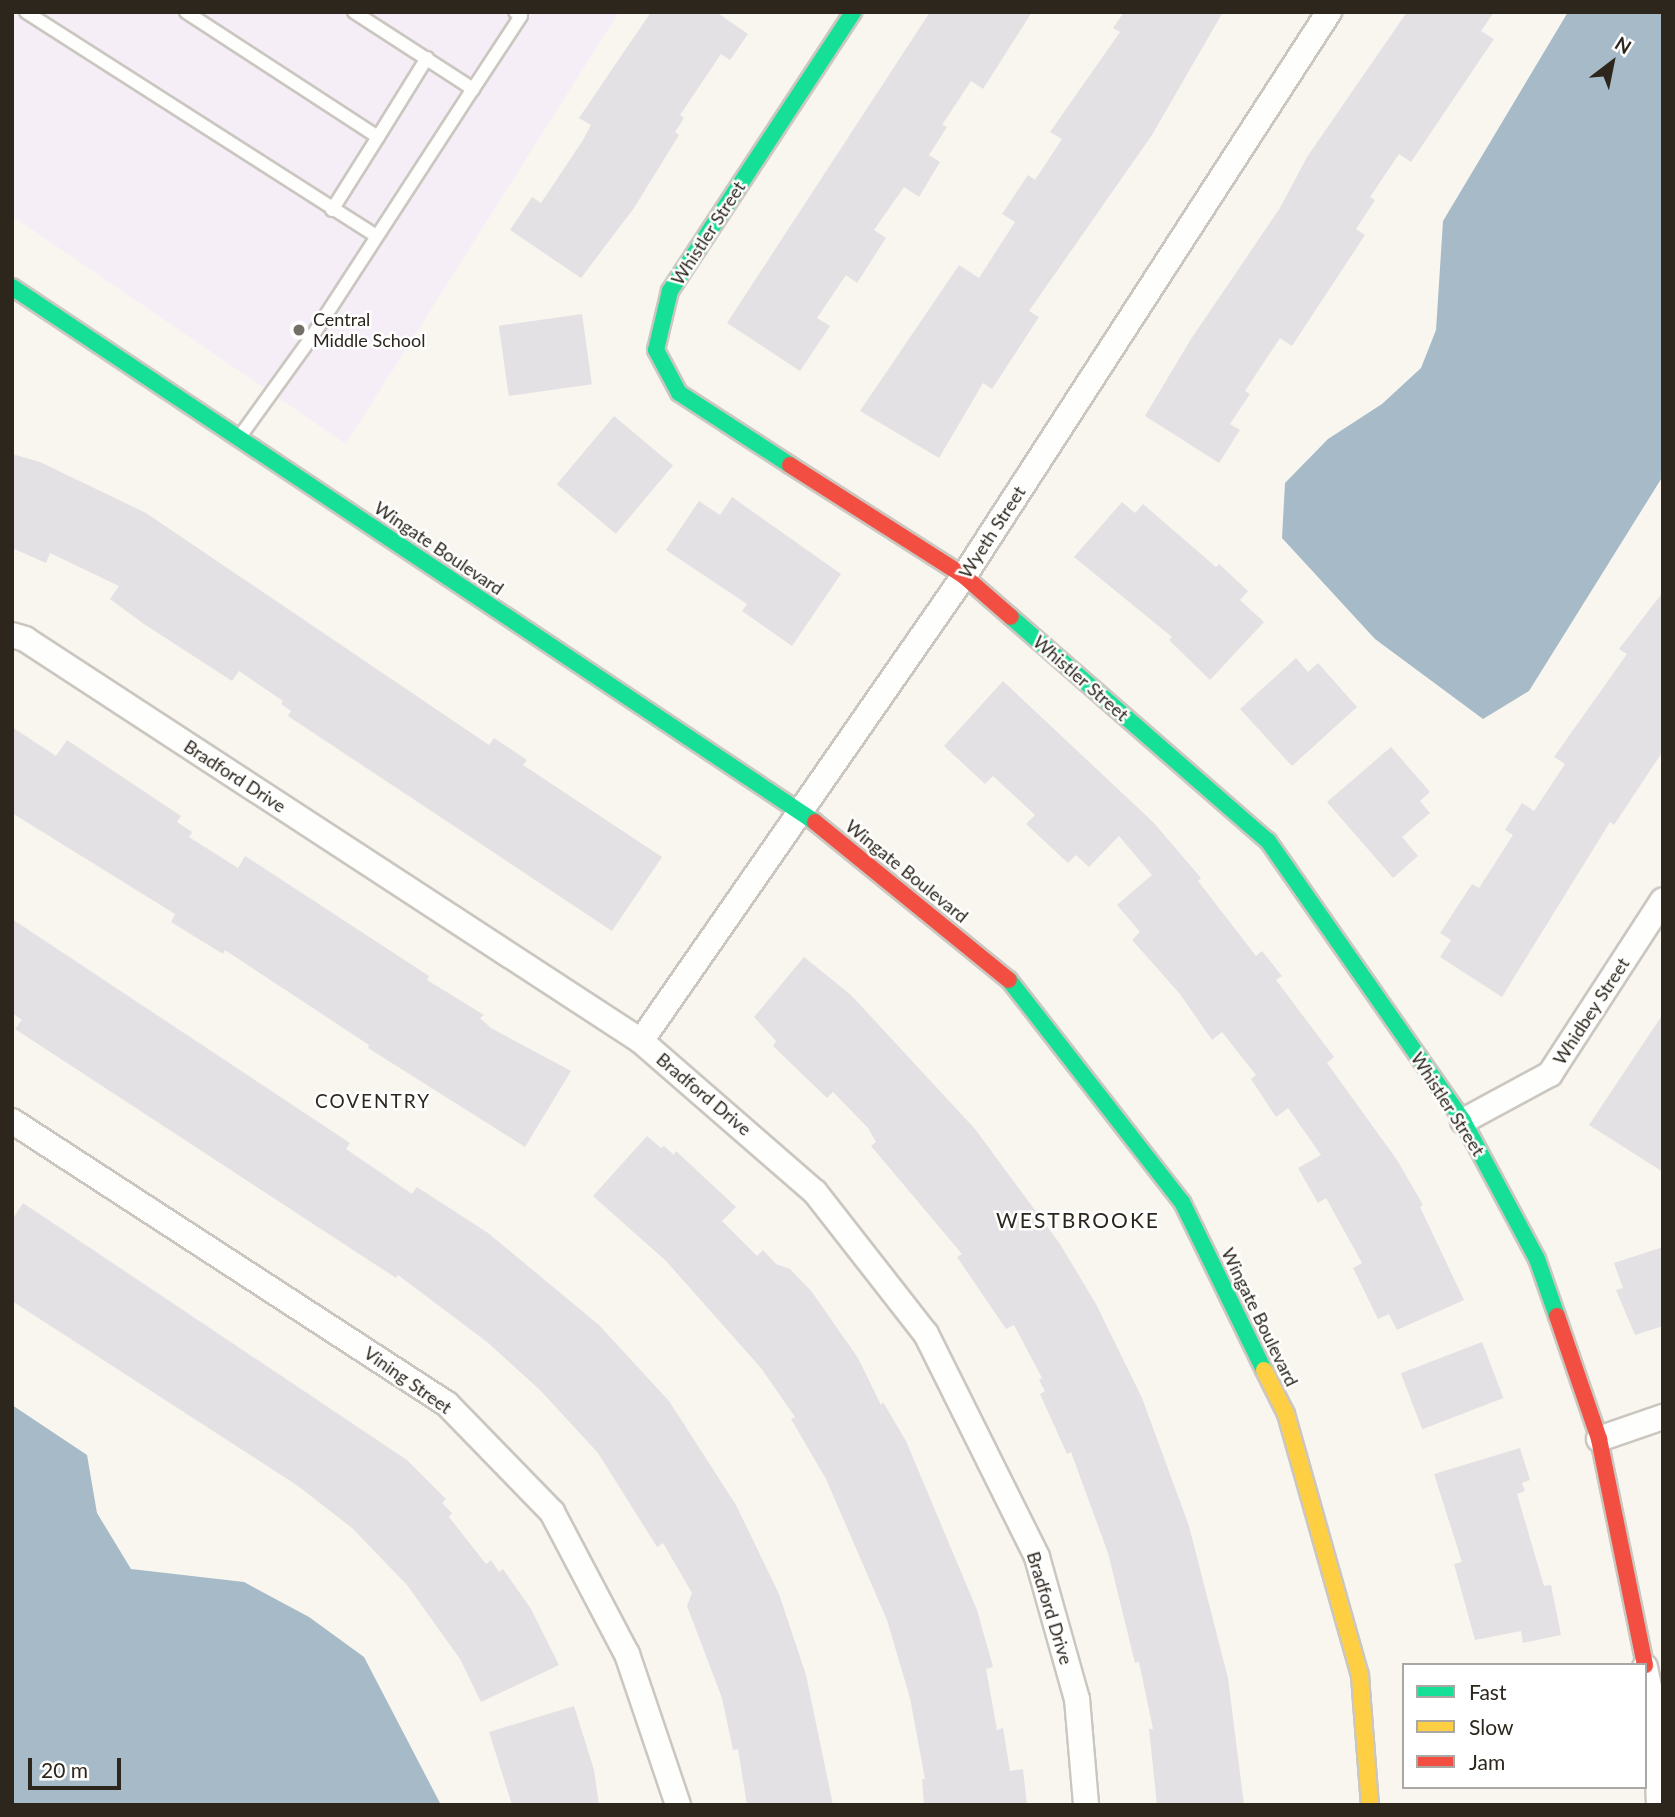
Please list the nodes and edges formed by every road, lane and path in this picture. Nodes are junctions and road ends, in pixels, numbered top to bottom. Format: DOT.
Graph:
graph roads {
  1 [pos="26,12"];
  2 [pos="186,12"];
  3 [pos="354,12"];
  4 [pos="853,12"];
  5 [pos="1329,12"];
  6 [pos="520,13"];
  7 [pos="427,58"];
  8 [pos="473,89"];
  9 [pos="378,137"];
  10 [pos="332,209"];
  11 [pos="376,236"];
  12 [pos="12,287"];
  13 [pos="239,438"];
  14 [pos="964,576"];
  15 [pos="12,635"];
  16 [pos="800,810"];
  17 [pos="1663,900"];
  18 [pos="641,1041"];
  19 [pos="12,1121"];
  20 [pos="1463,1121"];
  21 [pos="1663,1417"];
  22 [pos="1599,1439"];
  23 [pos="1644,1663"];
  24 [pos="1647,1676"];
  25 [pos="678,1805"];
  26 [pos="1086,1805"];
  27 [pos="1370,1805"];
  28 [pos="1659,1805"];
  1 -- 10 [label="lane"];
  2 -- 9 [label="lane"];
  3 -- 7 [label="lane"];
  4 -- 14 [label="street, Whistler Street"];
  5 -- 14 [label="street, Wyeth Street"];
  6 -- 8 [label="lane"];
  7 -- 8 [label="lane"];
  7 -- 9 [label="lane"];
  8 -- 11 [label="lane"];
  9 -- 10 [label="lane"];
  10 -- 11 [label="lane"];
  11 -- 13 [label="lane"];
  12 -- 13 [label="street, Wingate Boulevard"];
  13 -- 16 [label="street, Wingate Boulevard"];
  14 -- 16 [label="street, Wyeth Street"];
  14 -- 20 [label="street, Whistler Street"];
  15 -- 18 [label="street, Bradford Drive"];
  16 -- 18 [label="street, Wyeth Street"];
  16 -- 27 [label="street, Wingate Boulevard"];
  17 -- 20 [label="street, Whidbey Street"];
  18 -- 26 [label="street, Bradford Drive"];
  19 -- 25 [label="street, Vining Street"];
  20 -- 22 [label="street, Whistler Street"];
  21 -- 22 [label="street"];
  22 -- 23 [label="street, Whistler Street"];
  24 -- 28 [label="street, Whistler Street"];
}
